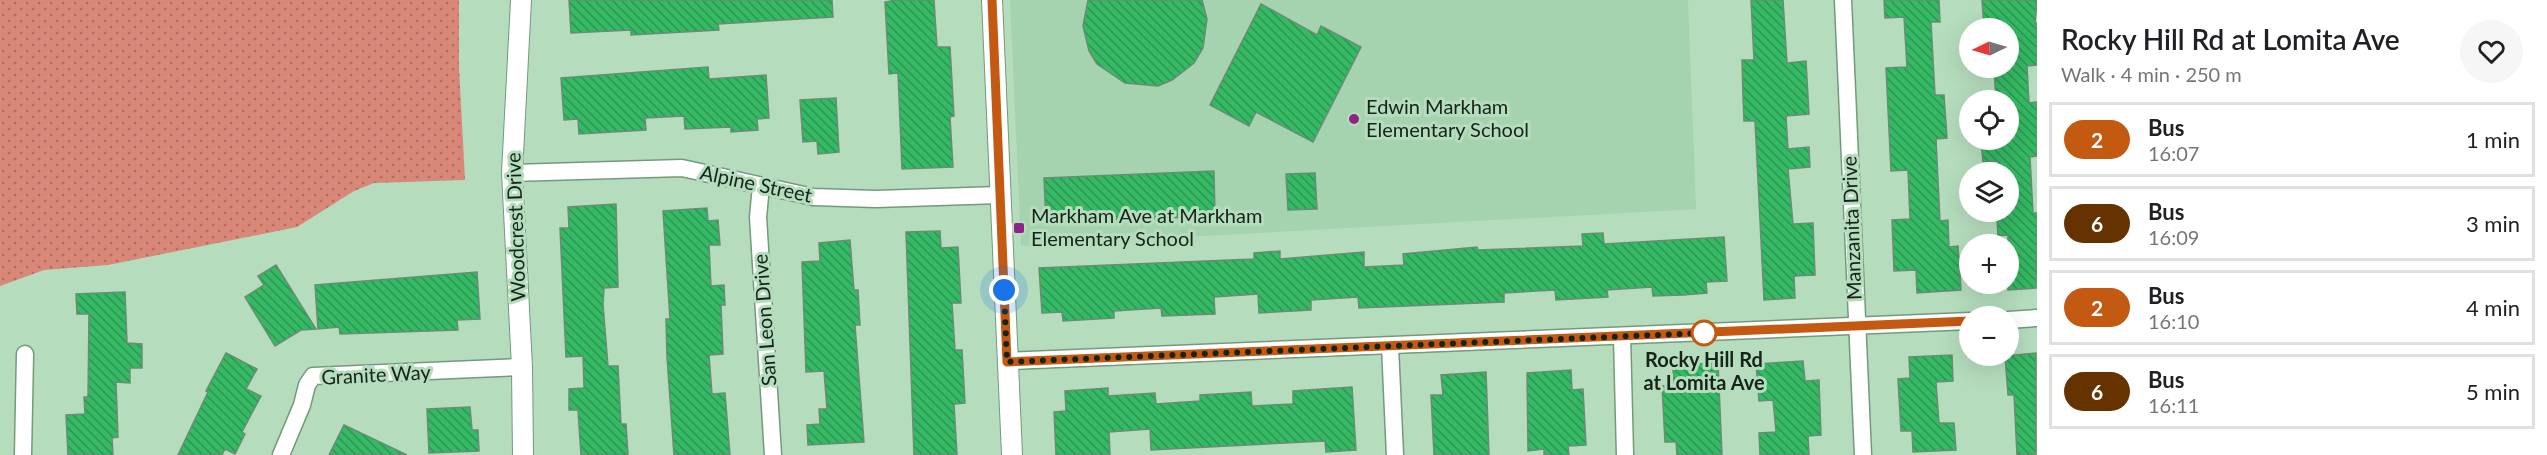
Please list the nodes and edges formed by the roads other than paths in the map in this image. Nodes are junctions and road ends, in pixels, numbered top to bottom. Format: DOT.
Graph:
graph roads {
  1 [pos="521,0"];
  2 [pos="992,0"];
  3 [pos="1843,0"];
  4 [pos="512,173"];
  5 [pos="761,186"];
  6 [pos="1000,195"];
  7 [pos="2037,318"];
  8 [pos="2019,319"];
  9 [pos="1959,321"];
  10 [pos="1856,326"];
  11 [pos="1622,336"];
  12 [pos="1390,346"];
  13 [pos="25,354"];
  14 [pos="1007,362"];
  15 [pos="522,367"];
  16 [pos="23,455"];
  17 [pos="281,455"];
  18 [pos="523,455"];
  19 [pos="773,455"];
  20 [pos="1012,455"];
  21 [pos="1395,455"];
  22 [pos="1625,455"];
  23 [pos="1863,455"];
  1 -- 4 [label="street, Woodcrest Drive"];
  2 -- 6 [label="street"];
  3 -- 10 [label="street, Manzanita Drive"];
  4 -- 5 [label="street, Alpine Street"];
  4 -- 15 [label="street, Woodcrest Drive"];
  5 -- 6 [label="street, Alpine Street"];
  5 -- 19 [label="street, San Leon Drive"];
  6 -- 14 [label="street"];
  7 -- 8 [label="street"];
  9 -- 10 [label="street"];
  10 -- 11 [label="street"];
  10 -- 23 [label="street, Manzanita Drive"];
  11 -- 12 [label="street"];
  11 -- 22 [label="street"];
  12 -- 14 [label="street"];
  12 -- 21 [label="street"];
  13 -- 16 [label="street"];
  14 -- 20 [label="street"];
  15 -- 17 [label="street, Granite Way"];
  15 -- 18 [label="street, Woodcrest Drive"];
}
